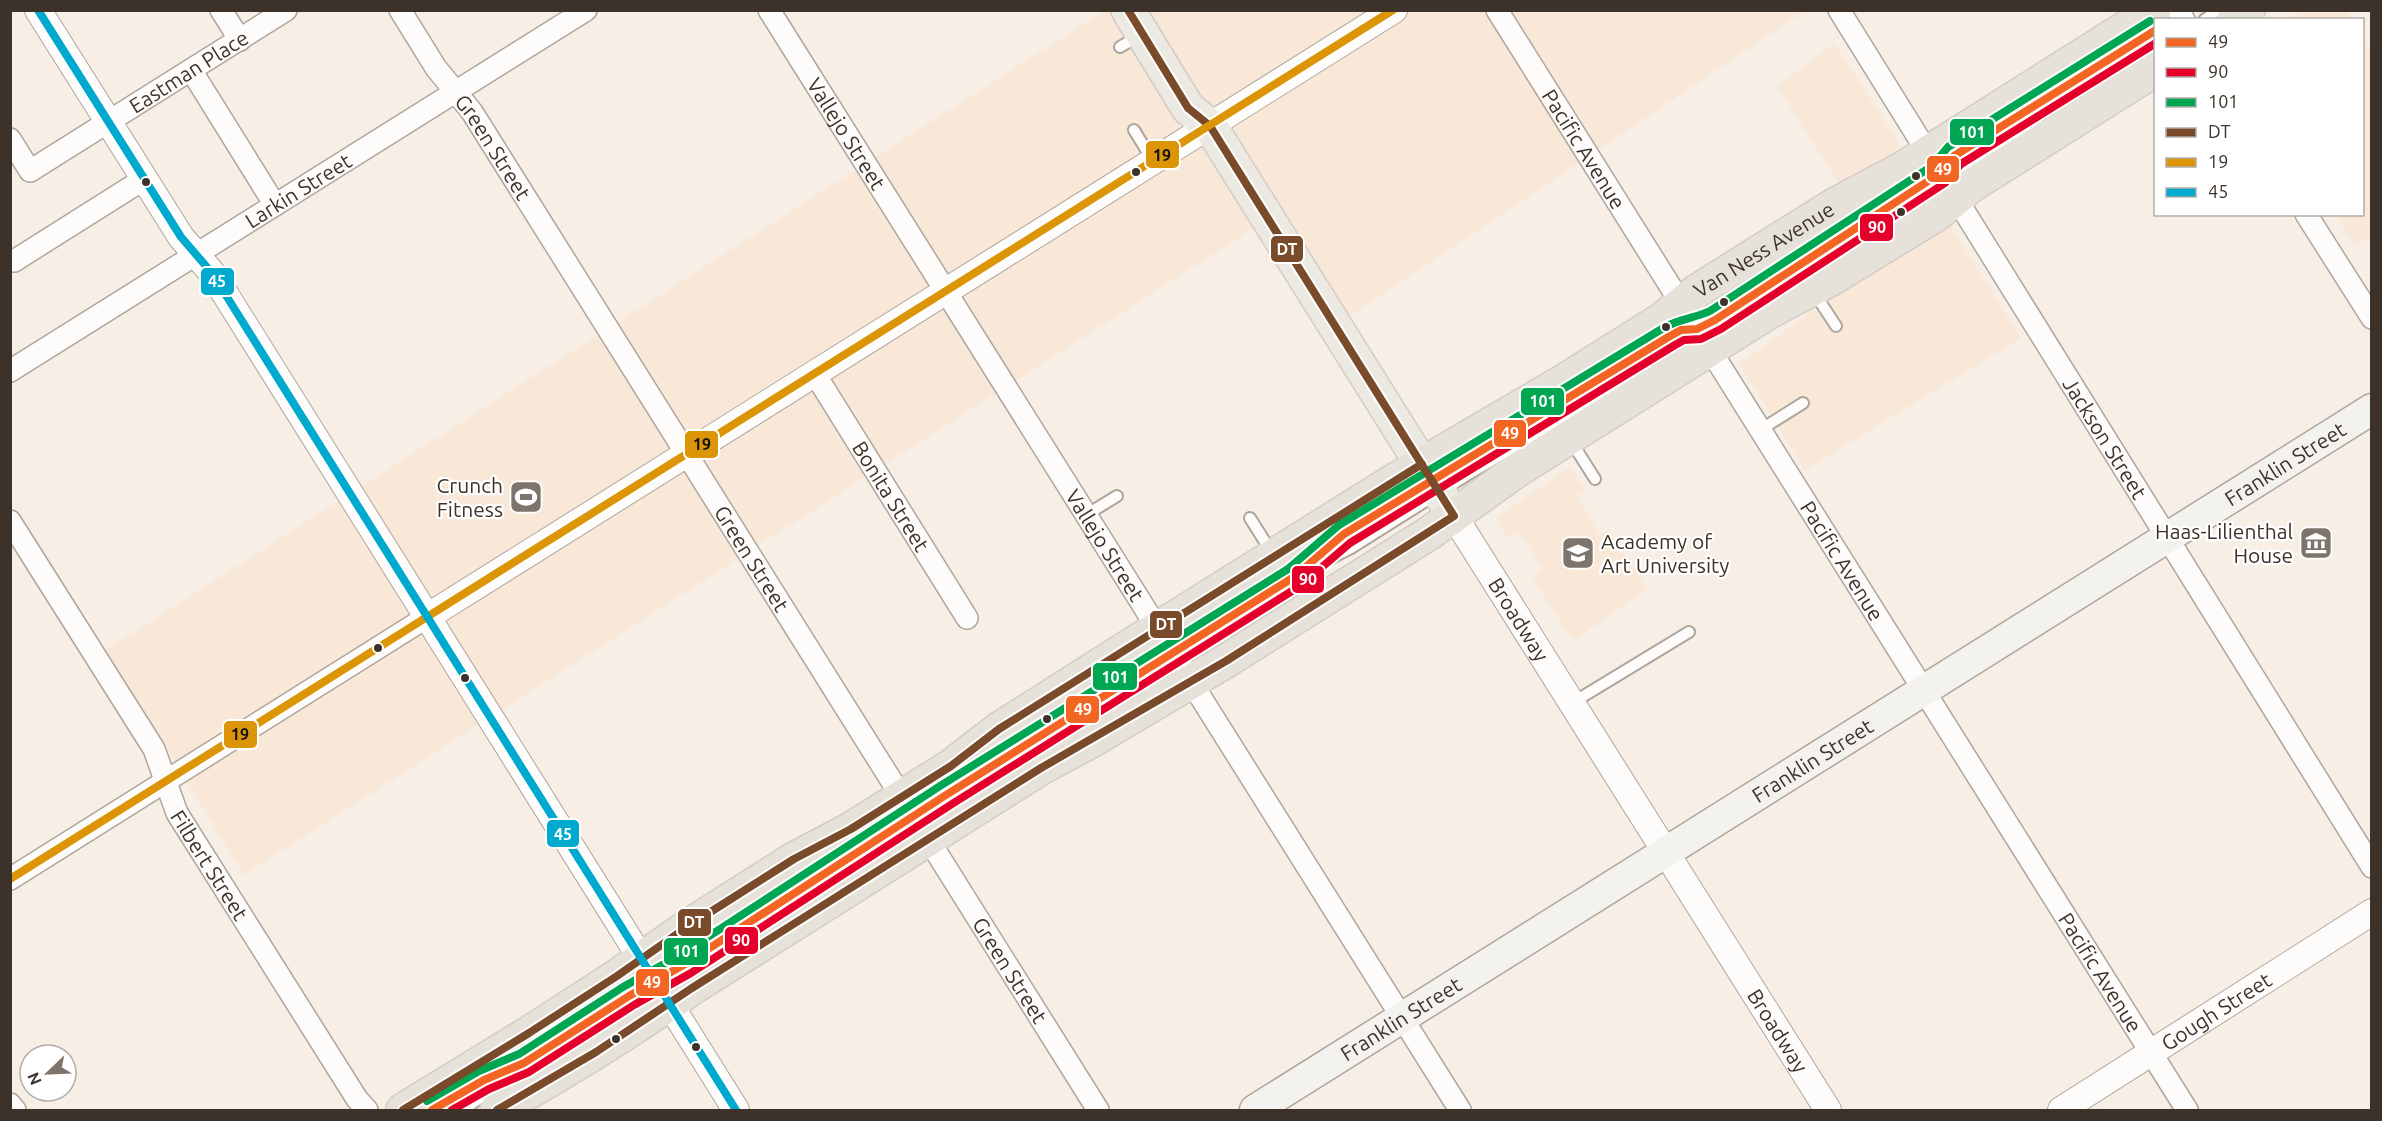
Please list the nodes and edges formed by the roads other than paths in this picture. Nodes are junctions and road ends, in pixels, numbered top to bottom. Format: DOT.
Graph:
graph roads {
  1 [pos="39,10"];
  2 [pos="221,10"];
  3 [pos="286,10"];
  4 [pos="400,10"];
  5 [pos="586,10"];
  6 [pos="770,10"];
  7 [pos="1394,10"];
  8 [pos="1497,10"];
  9 [pos="1839,10"];
  10 [pos="1136,25"];
  11 [pos="2154,29"];
  12 [pos="2154,31"];
  13 [pos="240,40"];
  14 [pos="2154,52"];
  15 [pos="191,70"];
  16 [pos="2154,70"];
  17 [pos="456,92"];
  18 [pos="108,122"];
  19 [pos="1210,126"];
  20 [pos="1134,130"];
  21 [pos="10,139"];
  22 [pos="1154,161"];
  23 [pos="1940,176"];
  24 [pos="144,179"];
  25 [pos="275,205"];
  26 [pos="2307,216"];
  27 [pos="196,255"];
  28 [pos="14,261"];
  29 [pos="1812,290"];
  30 [pos="946,291"];
  31 [pos="2372,318"];
  32 [pos="1836,326"];
  33 [pos="1696,328"];
  34 [pos="10,371"];
  35 [pos="815,374"];
  36 [pos="1803,403"];
  37 [pos="2372,409"];
  38 [pos="1760,430"];
  39 [pos="1569,438"];
  40 [pos="687,454"];
  41 [pos="1595,479"];
  42 [pos="1437,488"];
  43 [pos="1117,496"];
  44 [pos="1086,515"];
  45 [pos="1250,518"];
  46 [pos="10,521"];
  47 [pos="2167,537"];
  48 [pos="1284,567"];
  49 [pos="427,617"];
  50 [pos="967,618"];
  51 [pos="1689,632"];
  52 [pos="1166,641"];
  53 [pos="1191,681"];
  54 [pos="1924,691"];
  55 [pos="1572,703"];
  56 [pos="166,781"];
  57 [pos="914,818"];
  58 [pos="1666,853"];
  59 [pos="2372,867"];
  60 [pos="10,879"];
  61 [pos="2372,912"];
  62 [pos="655,981"];
  63 [pos="1402,1018"];
  64 [pos="2152,1054"];
  65 [pos="524,1063"];
  66 [pos="10,1104"];
  67 [pos="15,1110"];
  68 [pos="368,1110"];
  69 [pos="404,1110"];
  70 [pos="432,1110"];
  71 [pos="463,1110"];
  72 [pos="497,1110"];
  73 [pos="736,1110"];
  74 [pos="1098,1110"];
  75 [pos="1255,1110"];
  76 [pos="1460,1110"];
  77 [pos="1828,1110"];
  78 [pos="2061,1110"];
  79 [pos="2187,1110"];
  1 -- 18 [label="street"];
  2 -- 13 [label="street"];
  3 -- 13 [label="street, Eastman Place"];
  4 -- 17 [label="street, Green Street"];
  5 -- 17 [label="street, Larkin Street"];
  6 -- 30 [label="street, Vallejo Street"];
  7 -- 19 [label="street"];
  8 -- 33 [label="street, Pacific Avenue"];
  9 -- 23 [label="street, Jackson Street"];
  10 -- 19 [label="main road, Broadway"];
  11 -- 23 [label="highway, Van Ness Avenue"];
  12 -- 23 [label="lane"];
  13 -- 15 [label="street, Eastman Place"];
  14 -- 23 [label="lane"];
  15 -- 18 [label="street, Eastman Place"];
  15 -- 25 [label="street"];
  16 -- 23 [label="highway, Van Ness Avenue"];
  17 -- 25 [label="street, Larkin Street"];
  17 -- 40 [label="street, Green Street"];
  18 -- 21 [label="street, Eastman Place"];
  18 -- 24 [label="street"];
  19 -- 22 [label="street"];
  19 -- 42 [label="main road, Broadway"];
  20 -- 22 [label="lane"];
  22 -- 30 [label="street"];
  23 -- 29 [label="highway, Van Ness Avenue"];
  23 -- 33 [label="highway, Van Ness Avenue"];
  23 -- 47 [label="street, Jackson Street"];
  24 -- 27 [label="street"];
  24 -- 28 [label="street"];
  25 -- 27 [label="street, Larkin Street"];
  26 -- 31 [label="street"];
  27 -- 34 [label="street, Larkin Street"];
  27 -- 49 [label="street"];
  29 -- 32 [label="lane"];
  29 -- 33 [label="highway, Van Ness Avenue"];
  30 -- 35 [label="street"];
  30 -- 44 [label="street, Vallejo Street"];
  33 -- 38 [label="street, Pacific Avenue"];
  33 -- 39 [label="highway, Van Ness Avenue"];
  33 -- 42 [label="highway, Van Ness Avenue"];
  35 -- 40 [label="street"];
  35 -- 50 [label="street, Bonita Street"];
  36 -- 38 [label="lane"];
  37 -- 47 [label="main road, Franklin Street"];
  38 -- 54 [label="street, Pacific Avenue"];
  39 -- 41 [label="lane"];
  39 -- 42 [label="highway, Van Ness Avenue"];
  40 -- 49 [label="street"];
  40 -- 57 [label="street, Green Street"];
  42 -- 48 [label="highway, Van Ness Avenue"];
  42 -- 53 [label="highway, Van Ness Avenue"];
  42 -- 55 [label="street, Broadway"];
  43 -- 44 [label="lane"];
  44 -- 52 [label="street, Vallejo Street"];
  45 -- 48 [label="lane"];
  46 -- 56 [label="street, Filbert Street"];
  47 -- 54 [label="main road, Franklin Street"];
  47 -- 59 [label="street, Jackson Street"];
  48 -- 52 [label="highway, Van Ness Avenue"];
  49 -- 56 [label="street"];
  49 -- 62 [label="street"];
  51 -- 55 [label="lane"];
  52 -- 53 [label="street, Vallejo Street"];
  52 -- 57 [label="highway, Van Ness Avenue"];
  53 -- 57 [label="highway, Van Ness Avenue"];
  53 -- 63 [label="street, Vallejo Street"];
  54 -- 58 [label="main road, Franklin Street"];
  54 -- 64 [label="street, Pacific Avenue"];
  55 -- 58 [label="street, Broadway"];
  56 -- 60 [label="street"];
  56 -- 68 [label="street, Filbert Street"];
  57 -- 62 [label="highway, Van Ness Avenue"];
  57 -- 62 [label="highway, Van Ness Avenue"];
  57 -- 74 [label="street, Green Street"];
  58 -- 63 [label="main road, Franklin Street"];
  58 -- 77 [label="street, Broadway"];
  61 -- 64 [label="street, Gough Street"];
  62 -- 65 [label="lane"];
  62 -- 69 [label="highway, Van Ness Avenue"];
  62 -- 72 [label="highway, Van Ness Avenue"];
  62 -- 73 [label="street"];
  63 -- 75 [label="main road, Franklin Street"];
  63 -- 76 [label="street, Vallejo Street"];
  64 -- 78 [label="street, Gough Street"];
  64 -- 79 [label="street, Pacific Avenue"];
  65 -- 70 [label="lane"];
  65 -- 71 [label="lane"];
  66 -- 67 [label="street"];
}
